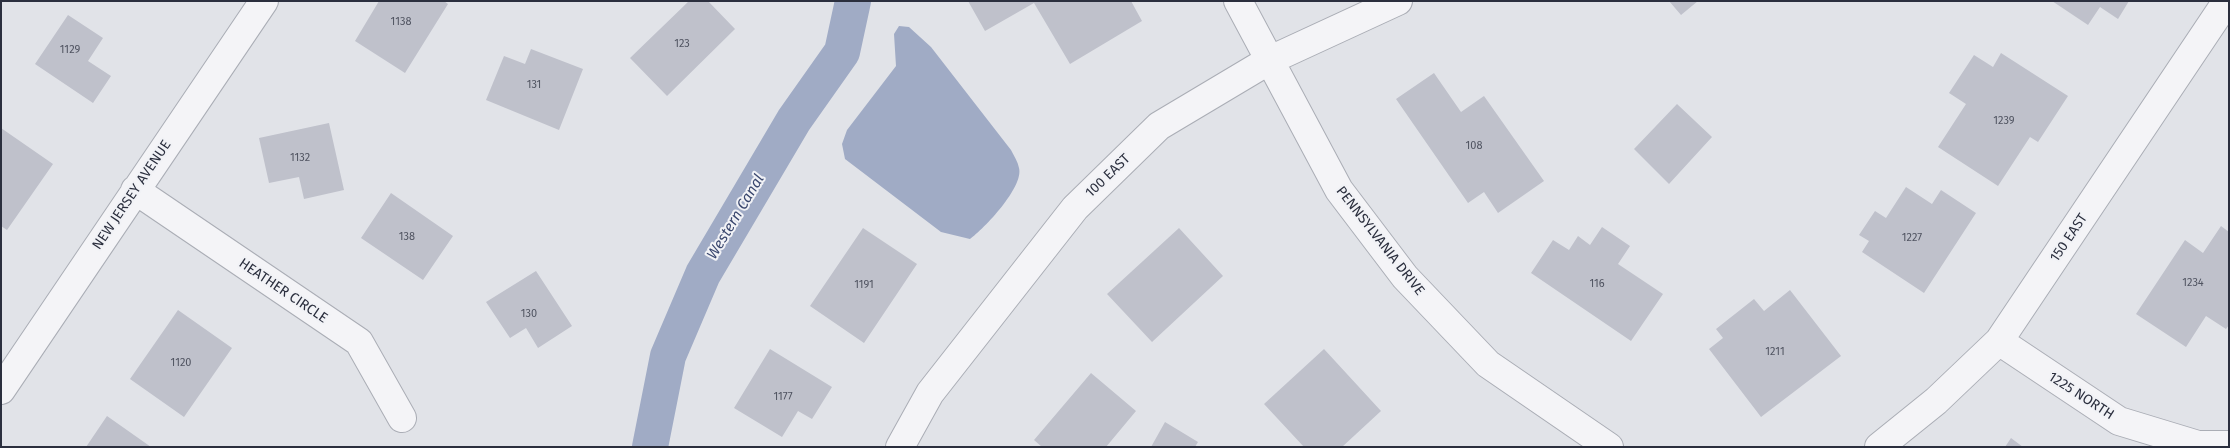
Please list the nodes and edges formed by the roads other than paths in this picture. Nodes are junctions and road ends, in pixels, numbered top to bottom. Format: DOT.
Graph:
graph roads {
  1 [pos="264,1"];
  2 [pos="1238,1"];
  3 [pos="1398,1"];
  4 [pos="2227,1"];
  5 [pos="1268,61"];
  6 [pos="135,190"];
  7 [pos="1999,341"];
  8 [pos="1,390"];
  9 [pos="402,418"];
  10 [pos="2229,445"];
  11 [pos="900,447"];
  12 [pos="1608,447"];
  13 [pos="1879,447"];
  1 -- 6 [label="street, NEW JERSEY AVENUE"];
  2 -- 5 [label="street, PENNSYLVANIA DRIVE"];
  3 -- 5 [label="street, 100 EAST"];
  4 -- 7 [label="street, 150 EAST"];
  5 -- 11 [label="street, 100 EAST"];
  5 -- 12 [label="street, PENNSYLVANIA DRIVE"];
  6 -- 8 [label="street, NEW JERSEY AVENUE"];
  6 -- 9 [label="street, HEATHER CIRCLE"];
  7 -- 10 [label="street, 1225 NORTH"];
  7 -- 13 [label="street, 150 EAST"];
}
